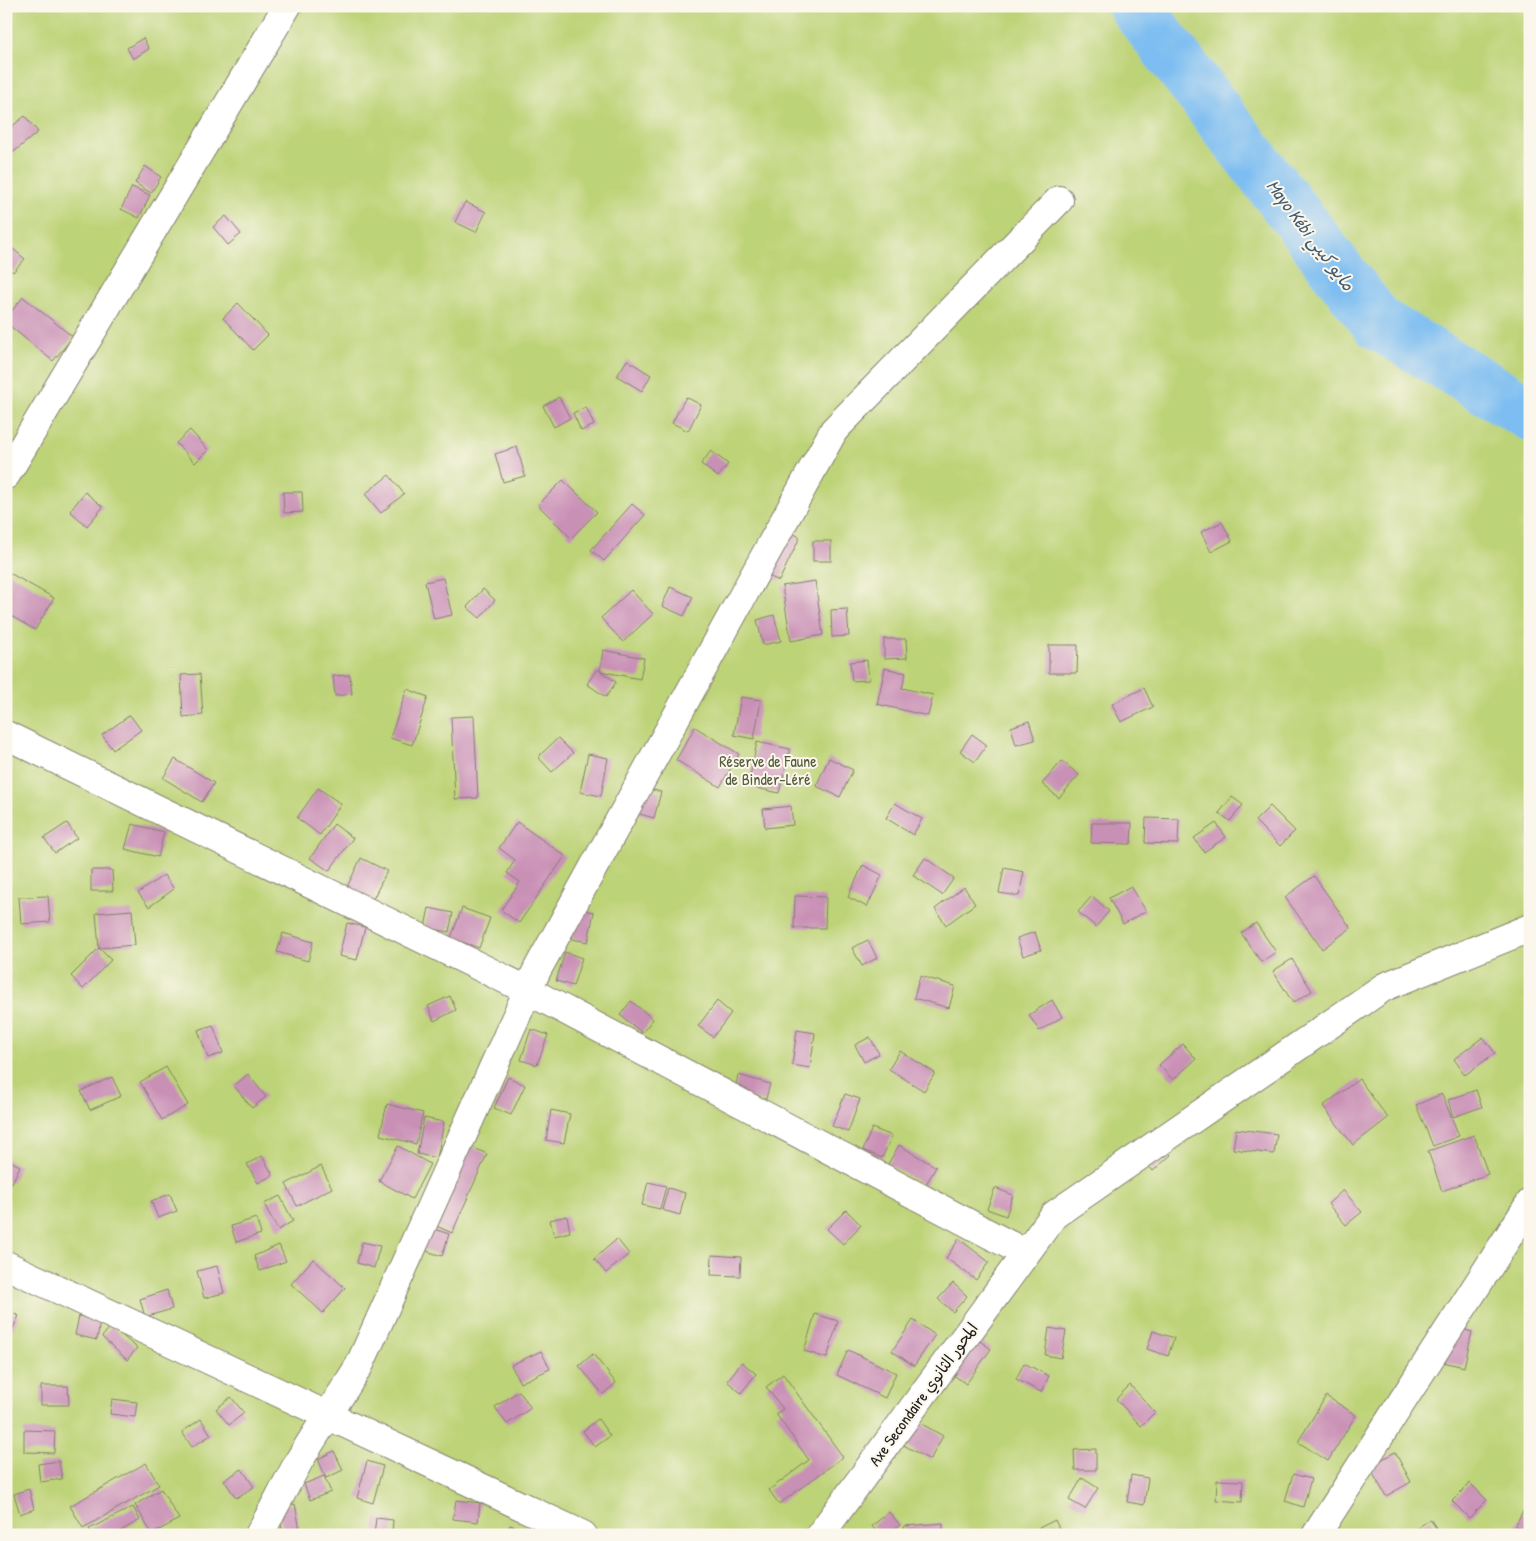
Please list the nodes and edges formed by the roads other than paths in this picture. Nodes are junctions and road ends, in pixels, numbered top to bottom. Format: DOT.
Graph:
graph roads {
  1 [pos="287,6"];
  2 [pos="1059,200"];
  3 [pos="6,475"];
  4 [pos="6,735"];
  5 [pos="1530,928"];
  6 [pos="527,990"];
  7 [pos="1530,1203"];
  8 [pos="1025,1253"];
  9 [pos="6,1265"];
  10 [pos="328,1416"];
  11 [pos="260,1535"];
  12 [pos="583,1535"];
  13 [pos="820,1535"];
  14 [pos="1316,1535"];
  1 -- 3 [label="street"];
  2 -- 6 [label="street"];
  4 -- 6 [label="street"];
  5 -- 8 [label="street, Axe Secondaire المحور الثانوي"];
  6 -- 8 [label="street"];
  6 -- 10 [label="street"];
  7 -- 14 [label="street"];
  8 -- 13 [label="street, Axe Secondaire المحور الثانوي"];
  9 -- 10 [label="street"];
  10 -- 11 [label="street"];
  10 -- 12 [label="street"];
}
